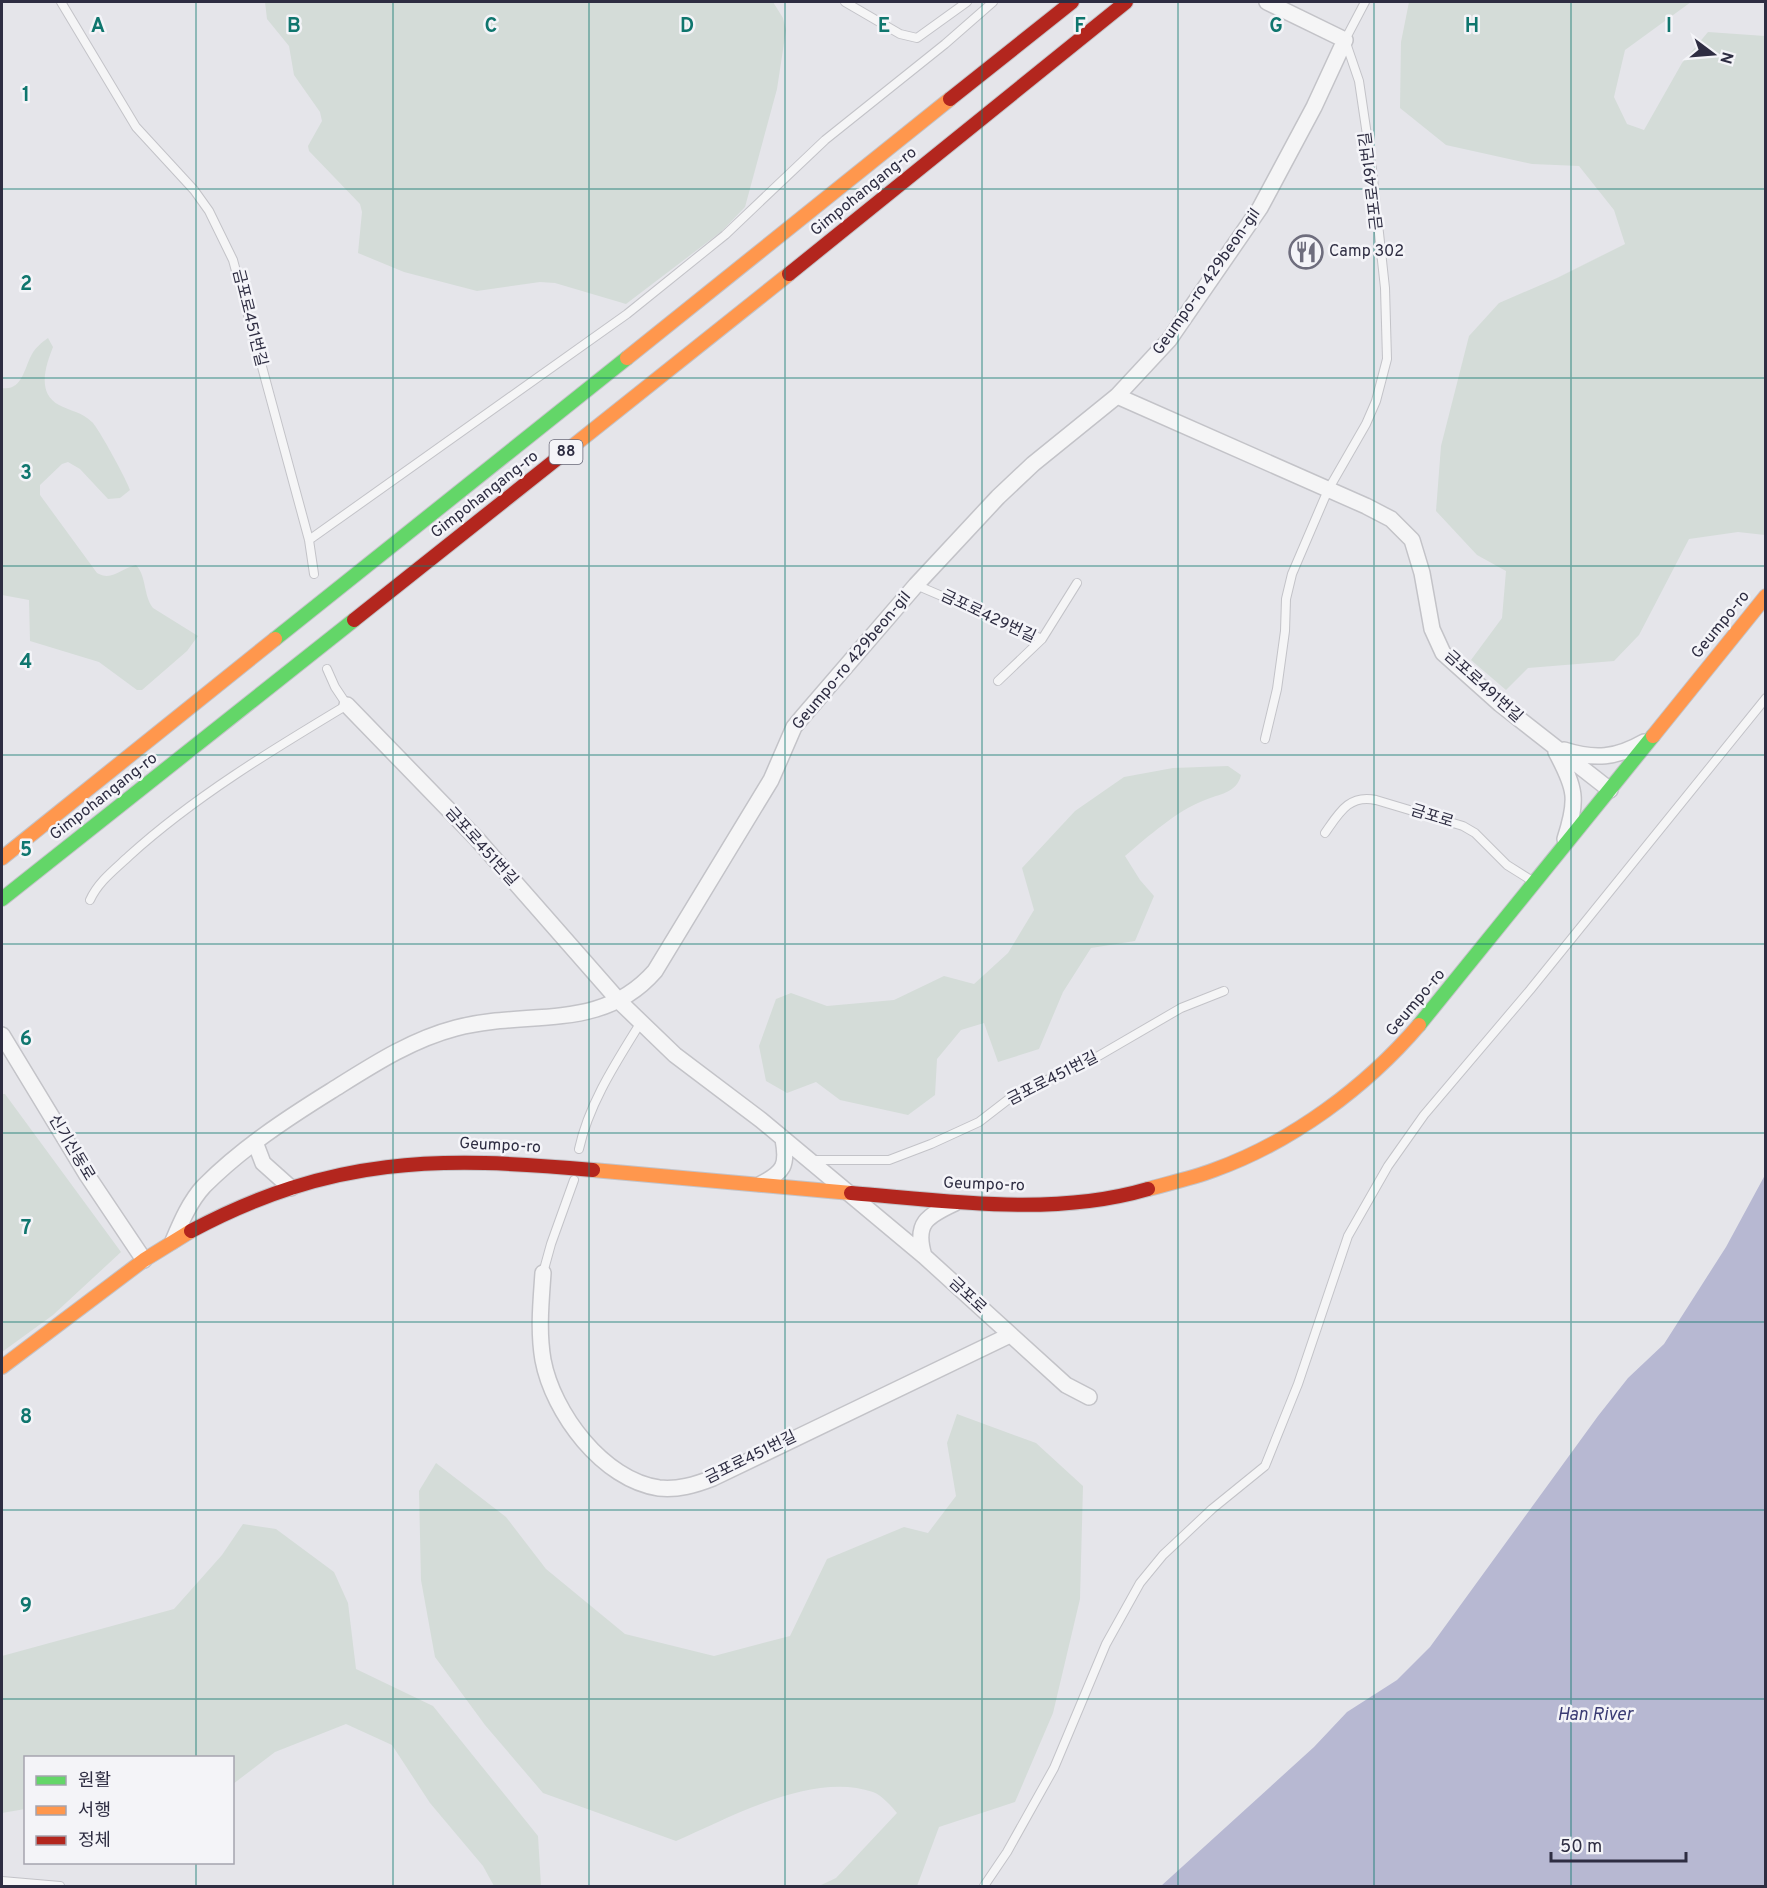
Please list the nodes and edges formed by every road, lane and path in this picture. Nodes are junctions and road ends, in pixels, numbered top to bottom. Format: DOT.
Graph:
graph roads {
  1 [pos="61,2"];
  2 [pos="845,2"];
  3 [pos="967,2"];
  4 [pos="993,2"];
  5 [pos="1072,2"];
  6 [pos="1126,2"];
  7 [pos="1267,2"];
  8 [pos="1365,2"];
  9 [pos="1346,40"];
  10 [pos="1117,396"];
  11 [pos="1328,490"];
  12 [pos="309,540"];
  13 [pos="314,574"];
  14 [pos="1077,583"];
  15 [pos="916,585"];
  16 [pos="1766,596"];
  17 [pos="1042,639"];
  18 [pos="327,669"];
  19 [pos="998,681"];
  20 [pos="1766,698"];
  21 [pos="347,705"];
  22 [pos="1651,738"];
  23 [pos="1265,739"];
  24 [pos="1553,747"];
  25 [pos="1610,790"];
  26 [pos="1325,833"];
  27 [pos="1562,849"];
  28 [pos="2,858"];
  29 [pos="1536,883"];
  30 [pos="2,899"];
  31 [pos="90,900"];
  32 [pos="1224,991"];
  33 [pos="620,1002"];
  34 [pos="641,1022"];
  35 [pos="2,1035"];
  36 [pos="783,1139"];
  37 [pos="255,1142"];
  38 [pos="579,1149"];
  39 [pos="809,1160"];
  40 [pos="574,1180"];
  41 [pos="761,1184"];
  42 [pos="291,1188"];
  43 [pos="846,1191"];
  44 [pos="957,1202"];
  45 [pos="173,1241"];
  46 [pos="924,1256"];
  47 [pos="144,1260"];
  48 [pos="543,1274"];
  49 [pos="1010,1335"];
  50 [pos="2,1367"];
  51 [pos="1089,1397"];
  52 [pos="2,1881"];
  53 [pos="60,1887"];
  54 [pos="984,1887"];
  1 -- 12 [label="lane, 금포로451번길"];
  2 -- 3 [label="lane"];
  4 -- 12 [label="lane"];
  5 -- 28 [label="main road, Gimpohangang-ro / 88"];
  6 -- 30 [label="main road, Gimpohangang-ro / 88"];
  7 -- 9 [label="street"];
  8 -- 9 [label="lane"];
  9 -- 10 [label="street, Geumpo-ro 429beon-gil"];
  9 -- 11 [label="lane, 금포로491번길"];
  10 -- 11 [label="street, 금포로491번길"];
  10 -- 15 [label="street, Geumpo-ro 429beon-gil"];
  11 -- 23 [label="lane, 금포로491번길"];
  11 -- 24 [label="street, 금포로491번길"];
  12 -- 13 [label="lane, 금포로451번길"];
  14 -- 17 [label="lane"];
  15 -- 17 [label="lane, 금포로429번길"];
  15 -- 33 [label="street, Geumpo-ro 429beon-gil"];
  16 -- 22 [label="main road, Geumpo-ro"];
  17 -- 19 [label="lane, 금포로429번길"];
  18 -- 21 [label="lane, 금포로451번길"];
  20 -- 54 [label="lane"];
  21 -- 31 [label="lane"];
  21 -- 33 [label="street, 금포로451번길"];
  22 -- 24 [label="street"];
  22 -- 25 [label="main road, Geumpo-ro"];
  24 -- 25 [label="street, 금포로491번길"];
  24 -- 27 [label="street"];
  25 -- 27 [label="main road, Geumpo-ro"];
  26 -- 29 [label="lane, 금포로"];
  27 -- 29 [label="main road, Geumpo-ro"];
  29 -- 44 [label="main road, Geumpo-ro"];
  32 -- 39 [label="lane, 금포로451번길"];
  33 -- 34 [label="street, 금포로451번길"];
  33 -- 37 [label="street, Geumpo-ro 429beon-gil"];
  34 -- 36 [label="street, 금포로451번길"];
  34 -- 38 [label="lane"];
  35 -- 47 [label="street, 신기신동로"];
  36 -- 39 [label="street, 금포로451번길"];
  36 -- 41 [label="street"];
  37 -- 42 [label="street"];
  37 -- 45 [label="street, Geumpo-ro 429beon-gil"];
  39 -- 43 [label="street, 금포로451번길"];
  40 -- 48 [label="lane, 금포로451번길"];
  41 -- 42 [label="main road, Geumpo-ro"];
  41 -- 43 [label="main road, Geumpo-ro"];
  42 -- 45 [label="main road, Geumpo-ro"];
  43 -- 44 [label="main road, Geumpo-ro"];
  43 -- 46 [label="street, 금포로"];
  44 -- 46 [label="street"];
  45 -- 47 [label="main road, Geumpo-ro"];
  46 -- 49 [label="street, 금포로"];
  47 -- 50 [label="main road, Geumpo-ro"];
  48 -- 49 [label="street, 금포로451번길"];
  49 -- 51 [label="street, 금포로"];
  52 -- 53 [label="lane"];
}
